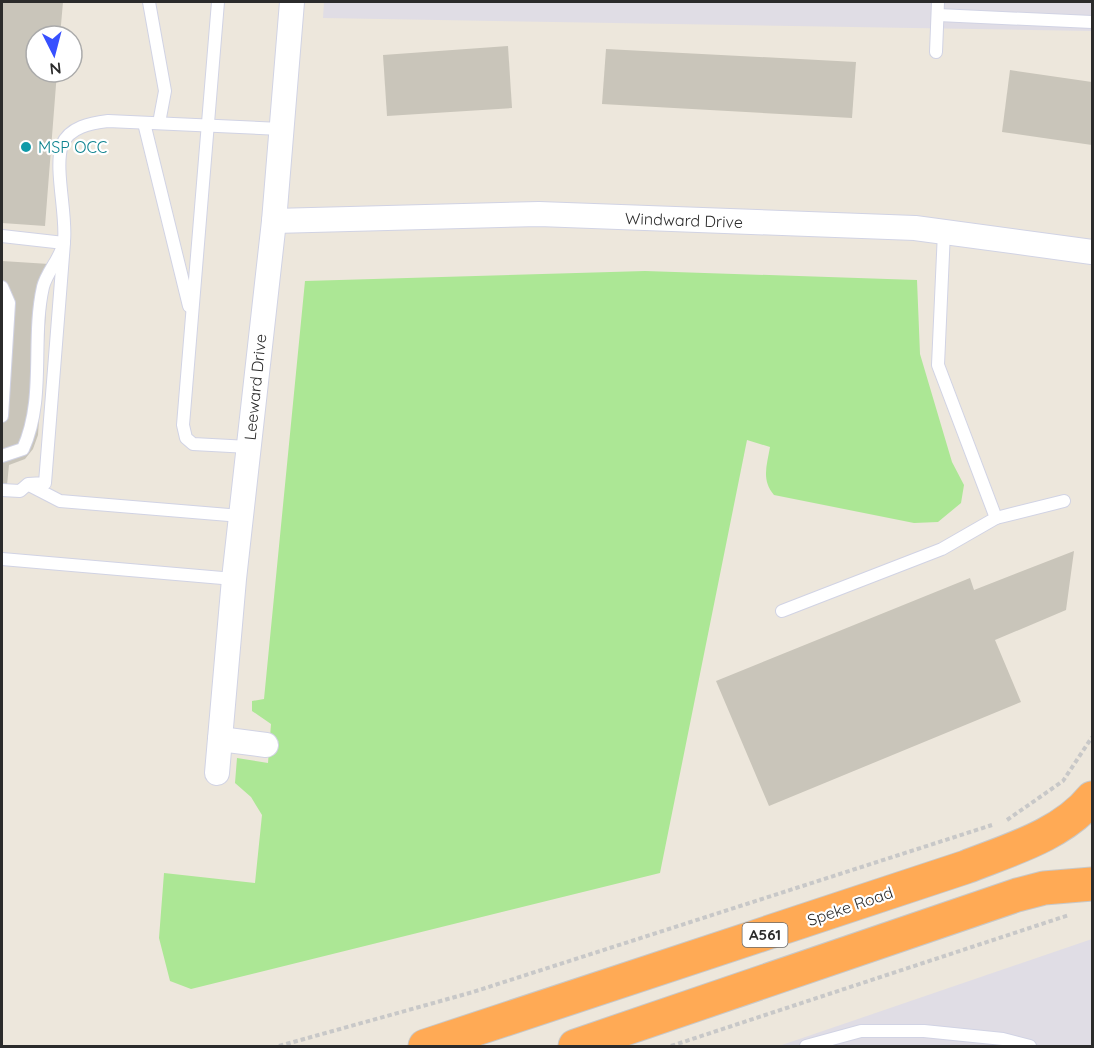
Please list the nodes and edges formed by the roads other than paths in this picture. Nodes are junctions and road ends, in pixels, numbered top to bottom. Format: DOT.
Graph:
graph roads {
  1 [pos="148,2"];
  2 [pos="218,2"];
  3 [pos="292,2"];
  4 [pos="938,2"];
  5 [pos="938,15"];
  6 [pos="1092,22"];
  7 [pos="936,52"];
  8 [pos="144,123"];
  9 [pos="159,123"];
  10 [pos="207,125"];
  11 [pos="281,129"];
  12 [pos="274,221"];
  13 [pos="944,232"];
  14 [pos="2,236"];
  15 [pos="64,243"];
  16 [pos="1092,252"];
  17 [pos="2,286"];
  18 [pos="192,316"];
  19 [pos="2,416"];
  20 [pos="249,447"];
  21 [pos="2,456"];
  22 [pos="28,484"];
  23 [pos="2,490"];
  24 [pos="1064,501"];
  25 [pos="241,516"];
  26 [pos="996,518"];
  27 [pos="2,560"];
  28 [pos="234,579"];
  29 [pos="782,611"];
  30 [pos="220,739"];
  31 [pos="266,745"];
  32 [pos="217,773"];
  33 [pos="1092,798"];
  34 [pos="1092,884"];
  35 [pos="425,1047"];
  36 [pos="575,1047"];
  37 [pos="807,1047"];
  38 [pos="1030,1047"];
  1 -- 9 [label="lane"];
  2 -- 10 [label="lane"];
  3 -- 11 [label="street, Leeward Drive"];
  4 -- 5 [label="lane"];
  5 -- 6 [label="lane"];
  5 -- 7 [label="lane"];
  8 -- 9 [label="lane"];
  8 -- 15 [label="lane"];
  8 -- 18 [label="lane"];
  9 -- 10 [label="lane"];
  10 -- 11 [label="lane"];
  10 -- 18 [label="lane"];
  11 -- 12 [label="street, Leeward Drive"];
  12 -- 13 [label="street, Windward Drive"];
  12 -- 20 [label="street, Leeward Drive"];
  13 -- 16 [label="street, Windward Drive"];
  13 -- 26 [label="lane"];
  14 -- 15 [label="lane"];
  15 -- 21 [label="lane"];
  15 -- 22 [label="lane"];
  17 -- 19 [label="lane"];
  18 -- 20 [label="lane"];
  20 -- 25 [label="street, Leeward Drive"];
  22 -- 23 [label="lane"];
  22 -- 25 [label="lane"];
  24 -- 26 [label="lane"];
  25 -- 28 [label="street, Leeward Drive"];
  26 -- 29 [label="lane"];
  27 -- 28 [label="lane"];
  28 -- 30 [label="street, Leeward Drive"];
  30 -- 31 [label="street"];
  30 -- 32 [label="street, Leeward Drive"];
  33 -- 35 [label="highway, Speke Road / A561"];
  34 -- 36 [label="highway"];
  37 -- 38 [label="lane"];
}
